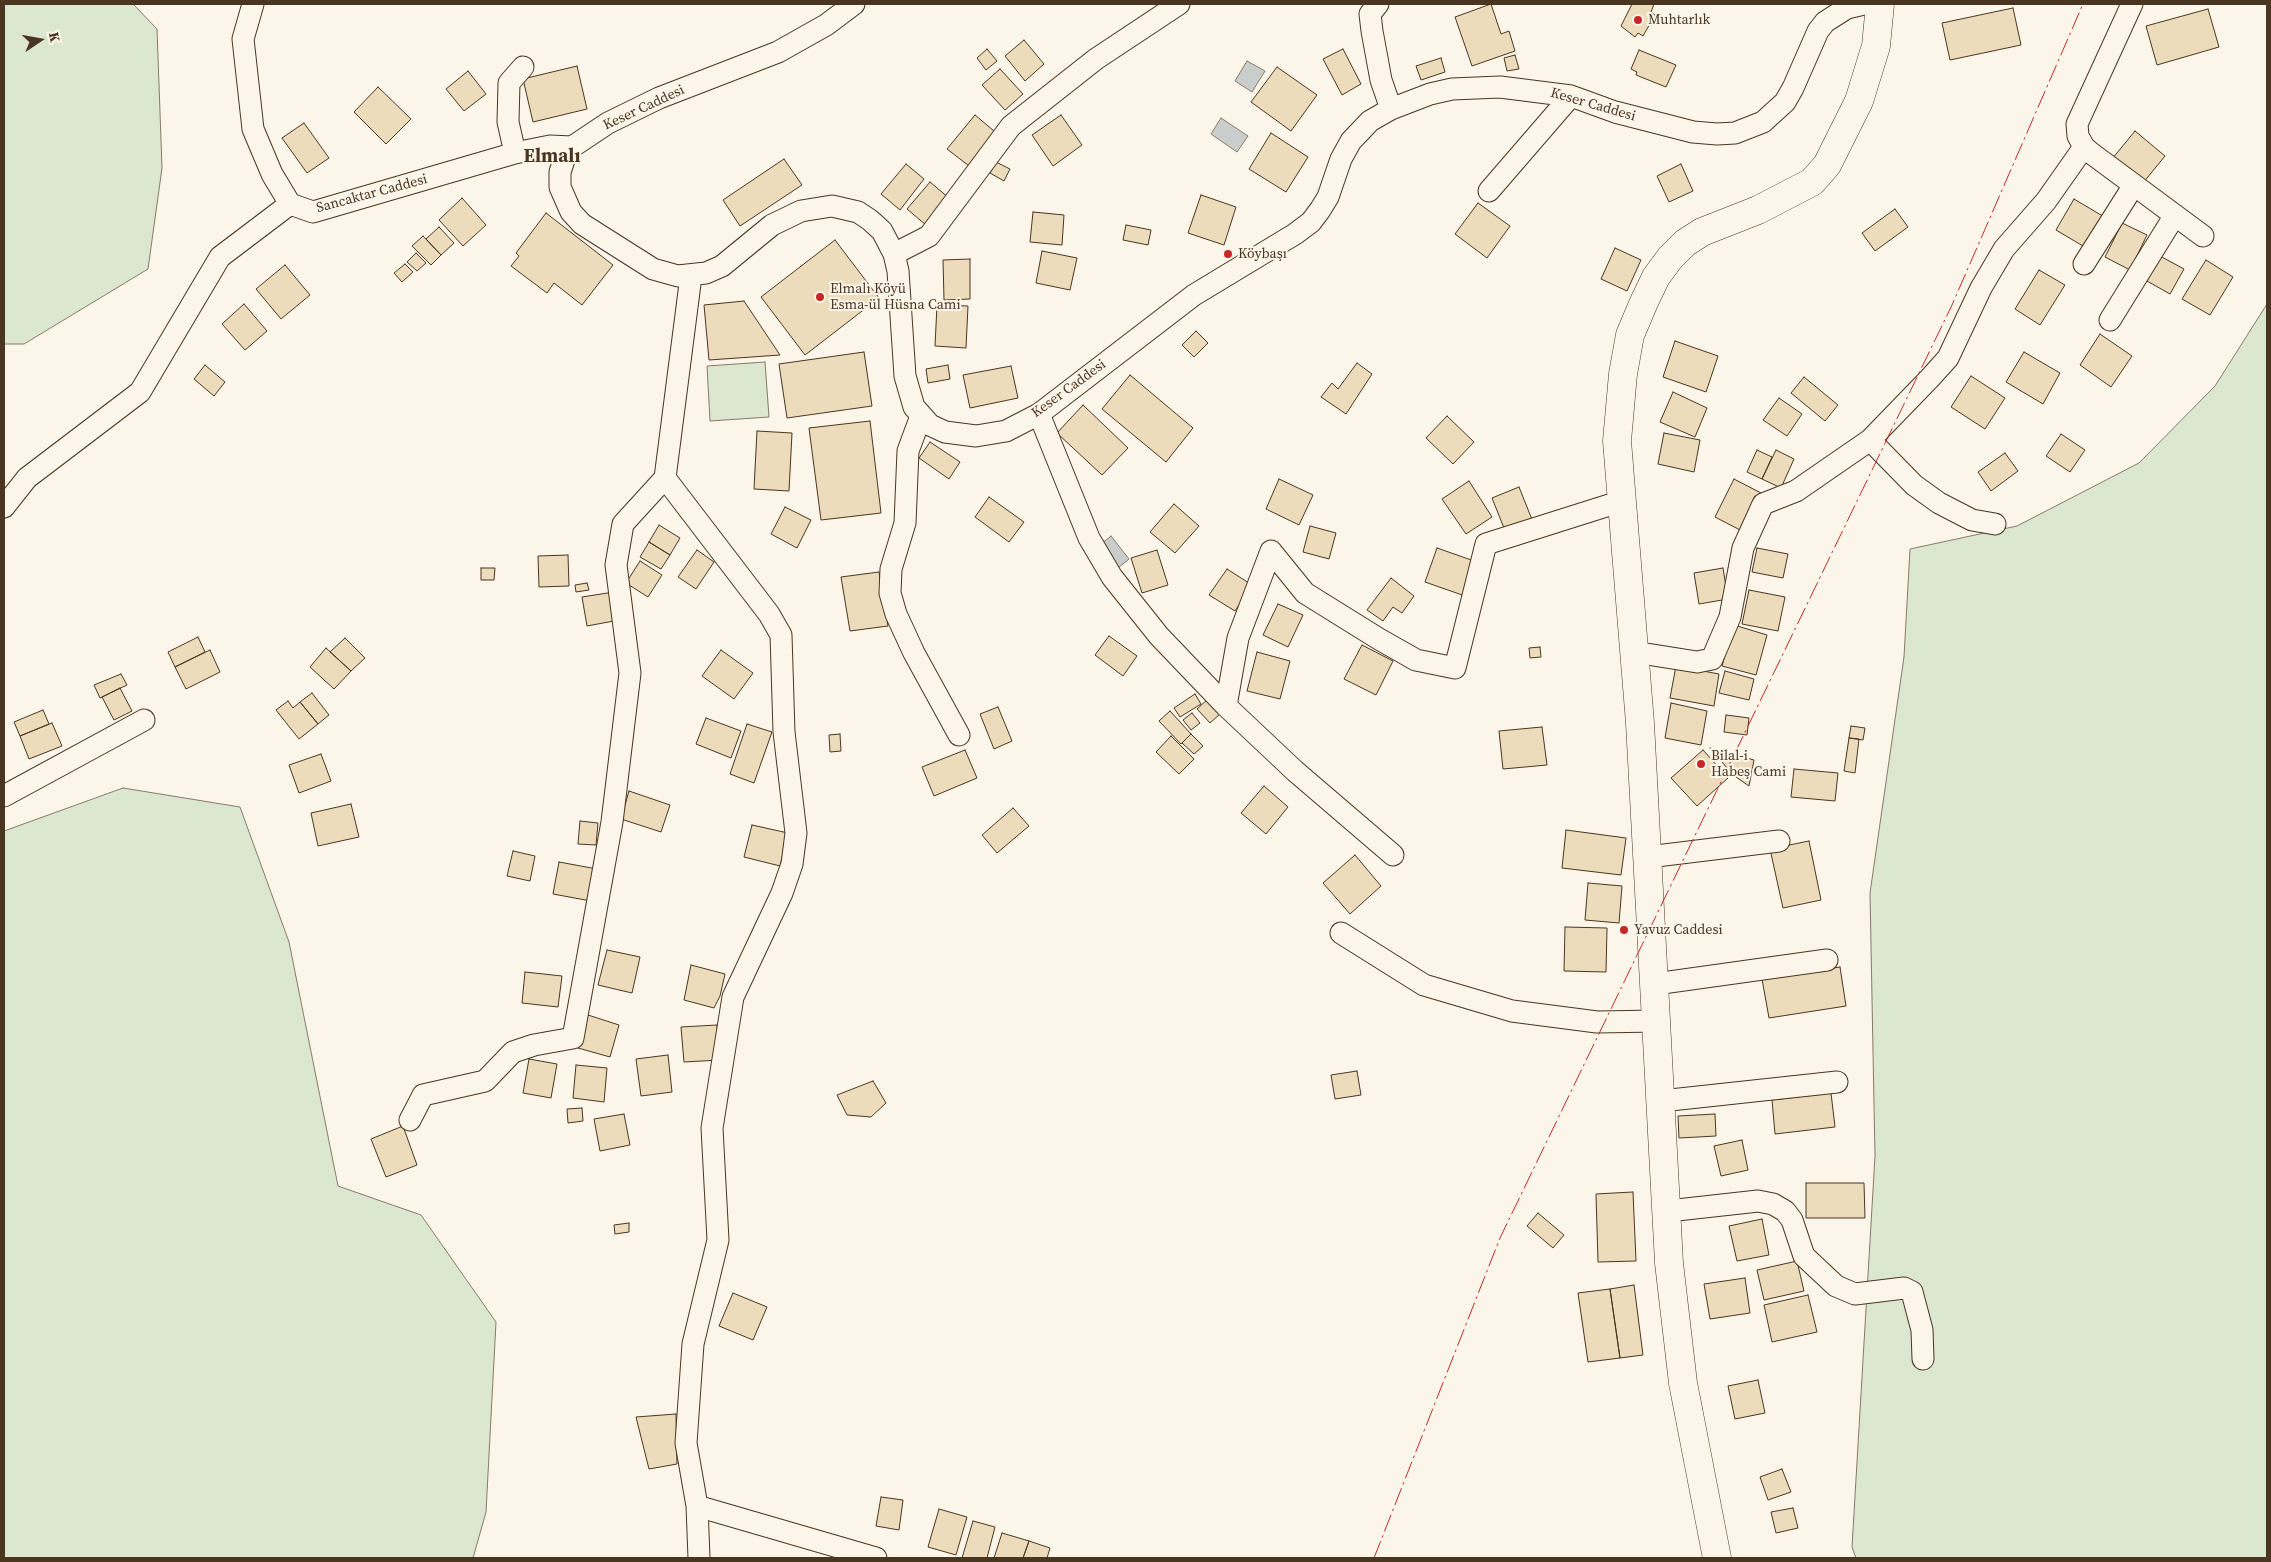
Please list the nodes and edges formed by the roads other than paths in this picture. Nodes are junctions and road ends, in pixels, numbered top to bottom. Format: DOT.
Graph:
graph roads {
  1 [pos="253,4"];
  2 [pos="854,4"];
  3 [pos="1179,4"];
  4 [pos="1378,4"];
  5 [pos="1864,4"];
  6 [pos="1880,4"];
  7 [pos="2132,4"];
  8 [pos="523,67"];
  9 [pos="1571,96"];
  10 [pos="1391,109"];
  11 [pos="2084,147"];
  12 [pos="572,148"];
  13 [pos="515,153"];
  14 [pos="2134,184"];
  15 [pos="1488,190"];
  16 [pos="290,204"];
  17 [pos="2175,215"];
  18 [pos="2203,236"];
  19 [pos="894,254"];
  20 [pos="2084,264"];
  21 [pos="691,276"];
  22 [pos="2110,320"];
  23 [pos="1039,414"];
  24 [pos="921,416"];
  25 [pos="1870,440"];
  26 [pos="665,478"];
  27 [pos="1622,501"];
  28 [pos="4,508"];
  29 [pos="1995,524"];
  30 [pos="1634,652"];
  31 [pos="1226,706"];
  32 [pos="144,720"];
  33 [pos="959,734"];
  34 [pos="4,796"];
  35 [pos="1779,841"];
  36 [pos="1392,855"];
  37 [pos="1648,858"];
  38 [pos="1341,933"];
  39 [pos="1827,960"];
  40 [pos="1655,984"];
  41 [pos="1657,1021"];
  42 [pos="1837,1082"];
  43 [pos="1661,1101"];
  44 [pos="410,1120"];
  45 [pos="1668,1211"];
  46 [pos="1923,1358"];
  47 [pos="696,1506"];
  48 [pos="699,1558"];
  49 [pos="876,1558"];
  50 [pos="1717,1558"];
  1 -- 16 [label="street"];
  2 -- 12 [label="street, Keser Caddesi"];
  3 -- 19 [label="street"];
  4 -- 10 [label="street"];
  5 -- 9 [label="street, Keser Caddesi"];
  6 -- 27 [label="main road"];
  7 -- 11 [label="street"];
  8 -- 13 [label="street"];
  9 -- 10 [label="street, Keser Caddesi"];
  9 -- 15 [label="street"];
  10 -- 23 [label="street, Keser Caddesi"];
  11 -- 14 [label="street"];
  11 -- 25 [label="street"];
  12 -- 13 [label="street, Sancaktar Caddesi"];
  12 -- 21 [label="street, Keser Caddesi"];
  13 -- 16 [label="street, Sancaktar Caddesi"];
  14 -- 17 [label="street"];
  14 -- 20 [label="street"];
  16 -- 28 [label="street"];
  17 -- 18 [label="street"];
  17 -- 22 [label="street"];
  19 -- 21 [label="street, Keser Caddesi"];
  19 -- 24 [label="street, Keser Caddesi"];
  21 -- 26 [label="street"];
  23 -- 24 [label="street, Keser Caddesi"];
  23 -- 31 [label="street"];
  24 -- 33 [label="street"];
  25 -- 29 [label="street"];
  25 -- 30 [label="street"];
  26 -- 44 [label="street"];
  26 -- 47 [label="street"];
  27 -- 30 [label="main road"];
  27 -- 31 [label="street"];
  30 -- 37 [label="main road"];
  31 -- 36 [label="street"];
  32 -- 34 [label="street"];
  35 -- 37 [label="street"];
  37 -- 40 [label="main road"];
  38 -- 41 [label="street"];
  39 -- 40 [label="street"];
  40 -- 41 [label="main road"];
  41 -- 43 [label="main road"];
  42 -- 43 [label="street"];
  43 -- 45 [label="main road"];
  45 -- 46 [label="street"];
  45 -- 50 [label="main road"];
  47 -- 48 [label="street"];
  47 -- 49 [label="street"];
}
